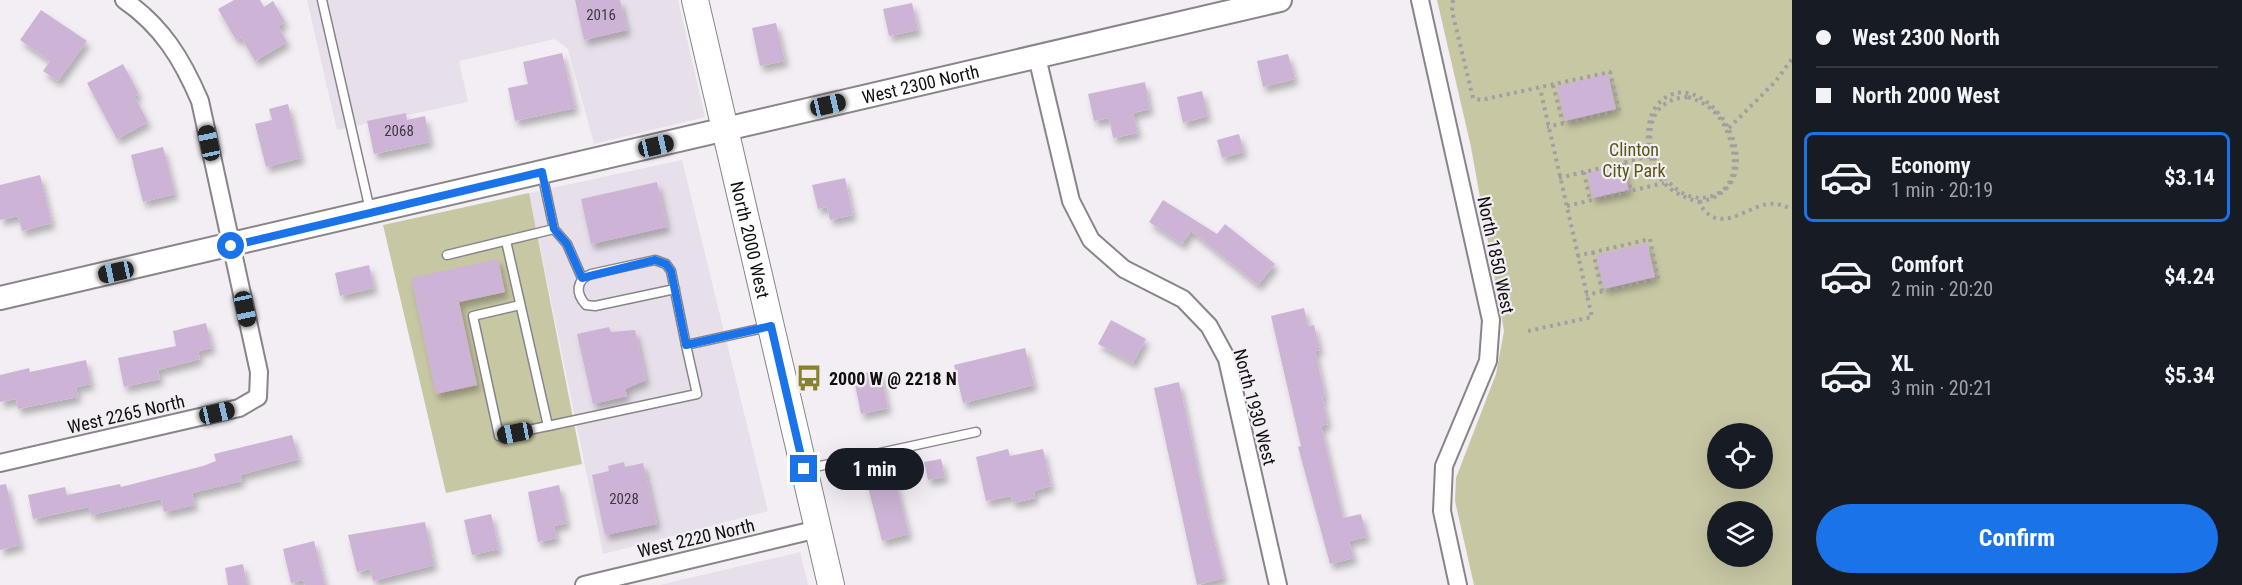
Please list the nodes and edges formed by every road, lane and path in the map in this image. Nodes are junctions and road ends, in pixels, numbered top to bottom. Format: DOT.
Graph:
graph roads {
  1 [pos="124,0"];
  2 [pos="322,0"];
  3 [pos="695,0"];
  4 [pos="1280,0"];
  5 [pos="1420,0"];
  6 [pos="1453,0"];
  7 [pos="1037,57"];
  8 [pos="1792,59"];
  9 [pos="1553,85"];
  10 [pos="1540,88"];
  11 [pos="1563,123"];
  12 [pos="1547,127"];
  13 [pos="1730,128"];
  14 [pos="724,129"];
  15 [pos="1652,156"];
  16 [pos="1624,163"];
  17 [pos="1734,163"];
  18 [pos="542,172"];
  19 [pos="1584,172"];
  20 [pos="1559,178"];
  21 [pos="1665,183"];
  22 [pos="1630,191"];
  23 [pos="1590,201"];
  24 [pos="1699,202"];
  25 [pos="1567,206"];
  26 [pos="1792,208"];
  27 [pos="371,213"];
  28 [pos="554,229"];
  29 [pos="506,241"];
  30 [pos="231,246"];
  31 [pos="1593,252"];
  32 [pos="447,255"];
  33 [pos="1577,256"];
  34 [pos="582,278"];
  35 [pos="675,289"];
  36 [pos="1602,291"];
  37 [pos="1587,295"];
  38 [pos="0,298"];
  39 [pos="520,305"];
  40 [pos="771,326"];
  41 [pos="1528,331"];
  42 [pos="686,345"];
  43 [pos="548,426"];
  44 [pos="976,432"];
  45 [pos="0,463"];
  46 [pos="804,469"];
  47 [pos="818,529"];
  48 [pos="1453,584"];
  49 [pos="584,585"];
  50 [pos="831,585"];
  51 [pos="1278,585"];
  1 -- 30 [label="street"];
  2 -- 27 [label="lane"];
  3 -- 14 [label="main road, North 2000 West"];
  4 -- 7 [label="street, West 2300 North"];
  5 -- 48 [label="street, North 1850 West"];
  6 -- 10 [label="path"];
  7 -- 14 [label="street, West 2300 North"];
  7 -- 51 [label="street, North 1930 West"];
  8 -- 13 [label="path"];
  9 -- 10 [label="path"];
  9 -- 11 [label="path"];
  9 -- 11 [label="path"];
  10 -- 12 [label="path"];
  11 -- 12 [label="path"];
  12 -- 20 [label="path"];
  13 -- 15 [label="path"];
  13 -- 24 [label="path"];
  14 -- 18 [label="street, West 2300 North"];
  14 -- 40 [label="main road, North 2000 West"];
  15 -- 16 [label="path"];
  15 -- 21 [label="path"];
  16 -- 19 [label="path"];
  16 -- 22 [label="path"];
  17 -- 17 [label="path"];
  18 -- 27 [label="street, West 2300 North"];
  18 -- 28 [label="lane"];
  19 -- 20 [label="path"];
  19 -- 23 [label="path"];
  20 -- 25 [label="path"];
  21 -- 22 [label="path"];
  21 -- 24 [label="path"];
  22 -- 23 [label="path"];
  23 -- 25 [label="path"];
  24 -- 26 [label="path"];
  25 -- 33 [label="path"];
  27 -- 30 [label="street, West 2300 North"];
  28 -- 29 [label="lane"];
  28 -- 34 [label="lane"];
  29 -- 32 [label="lane"];
  29 -- 39 [label="lane"];
  30 -- 38 [label="street, West 2300 North"];
  30 -- 45 [label="street, West 2265 North"];
  31 -- 33 [label="path"];
  31 -- 36 [label="path"];
  31 -- 36 [label="path"];
  33 -- 37 [label="path"];
  34 -- 35 [label="lane"];
  34 -- 35 [label="lane"];
  35 -- 42 [label="lane"];
  36 -- 37 [label="path"];
  37 -- 41 [label="path"];
  39 -- 43 [label="lane"];
  39 -- 43 [label="lane"];
  40 -- 42 [label="lane"];
  40 -- 46 [label="main road, North 2000 West"];
  42 -- 43 [label="lane"];
  44 -- 46 [label="lane"];
  46 -- 47 [label="main road, North 2000 West"];
  47 -- 49 [label="street, West 2220 North"];
  47 -- 50 [label="main road, North 2000 West"];
}
